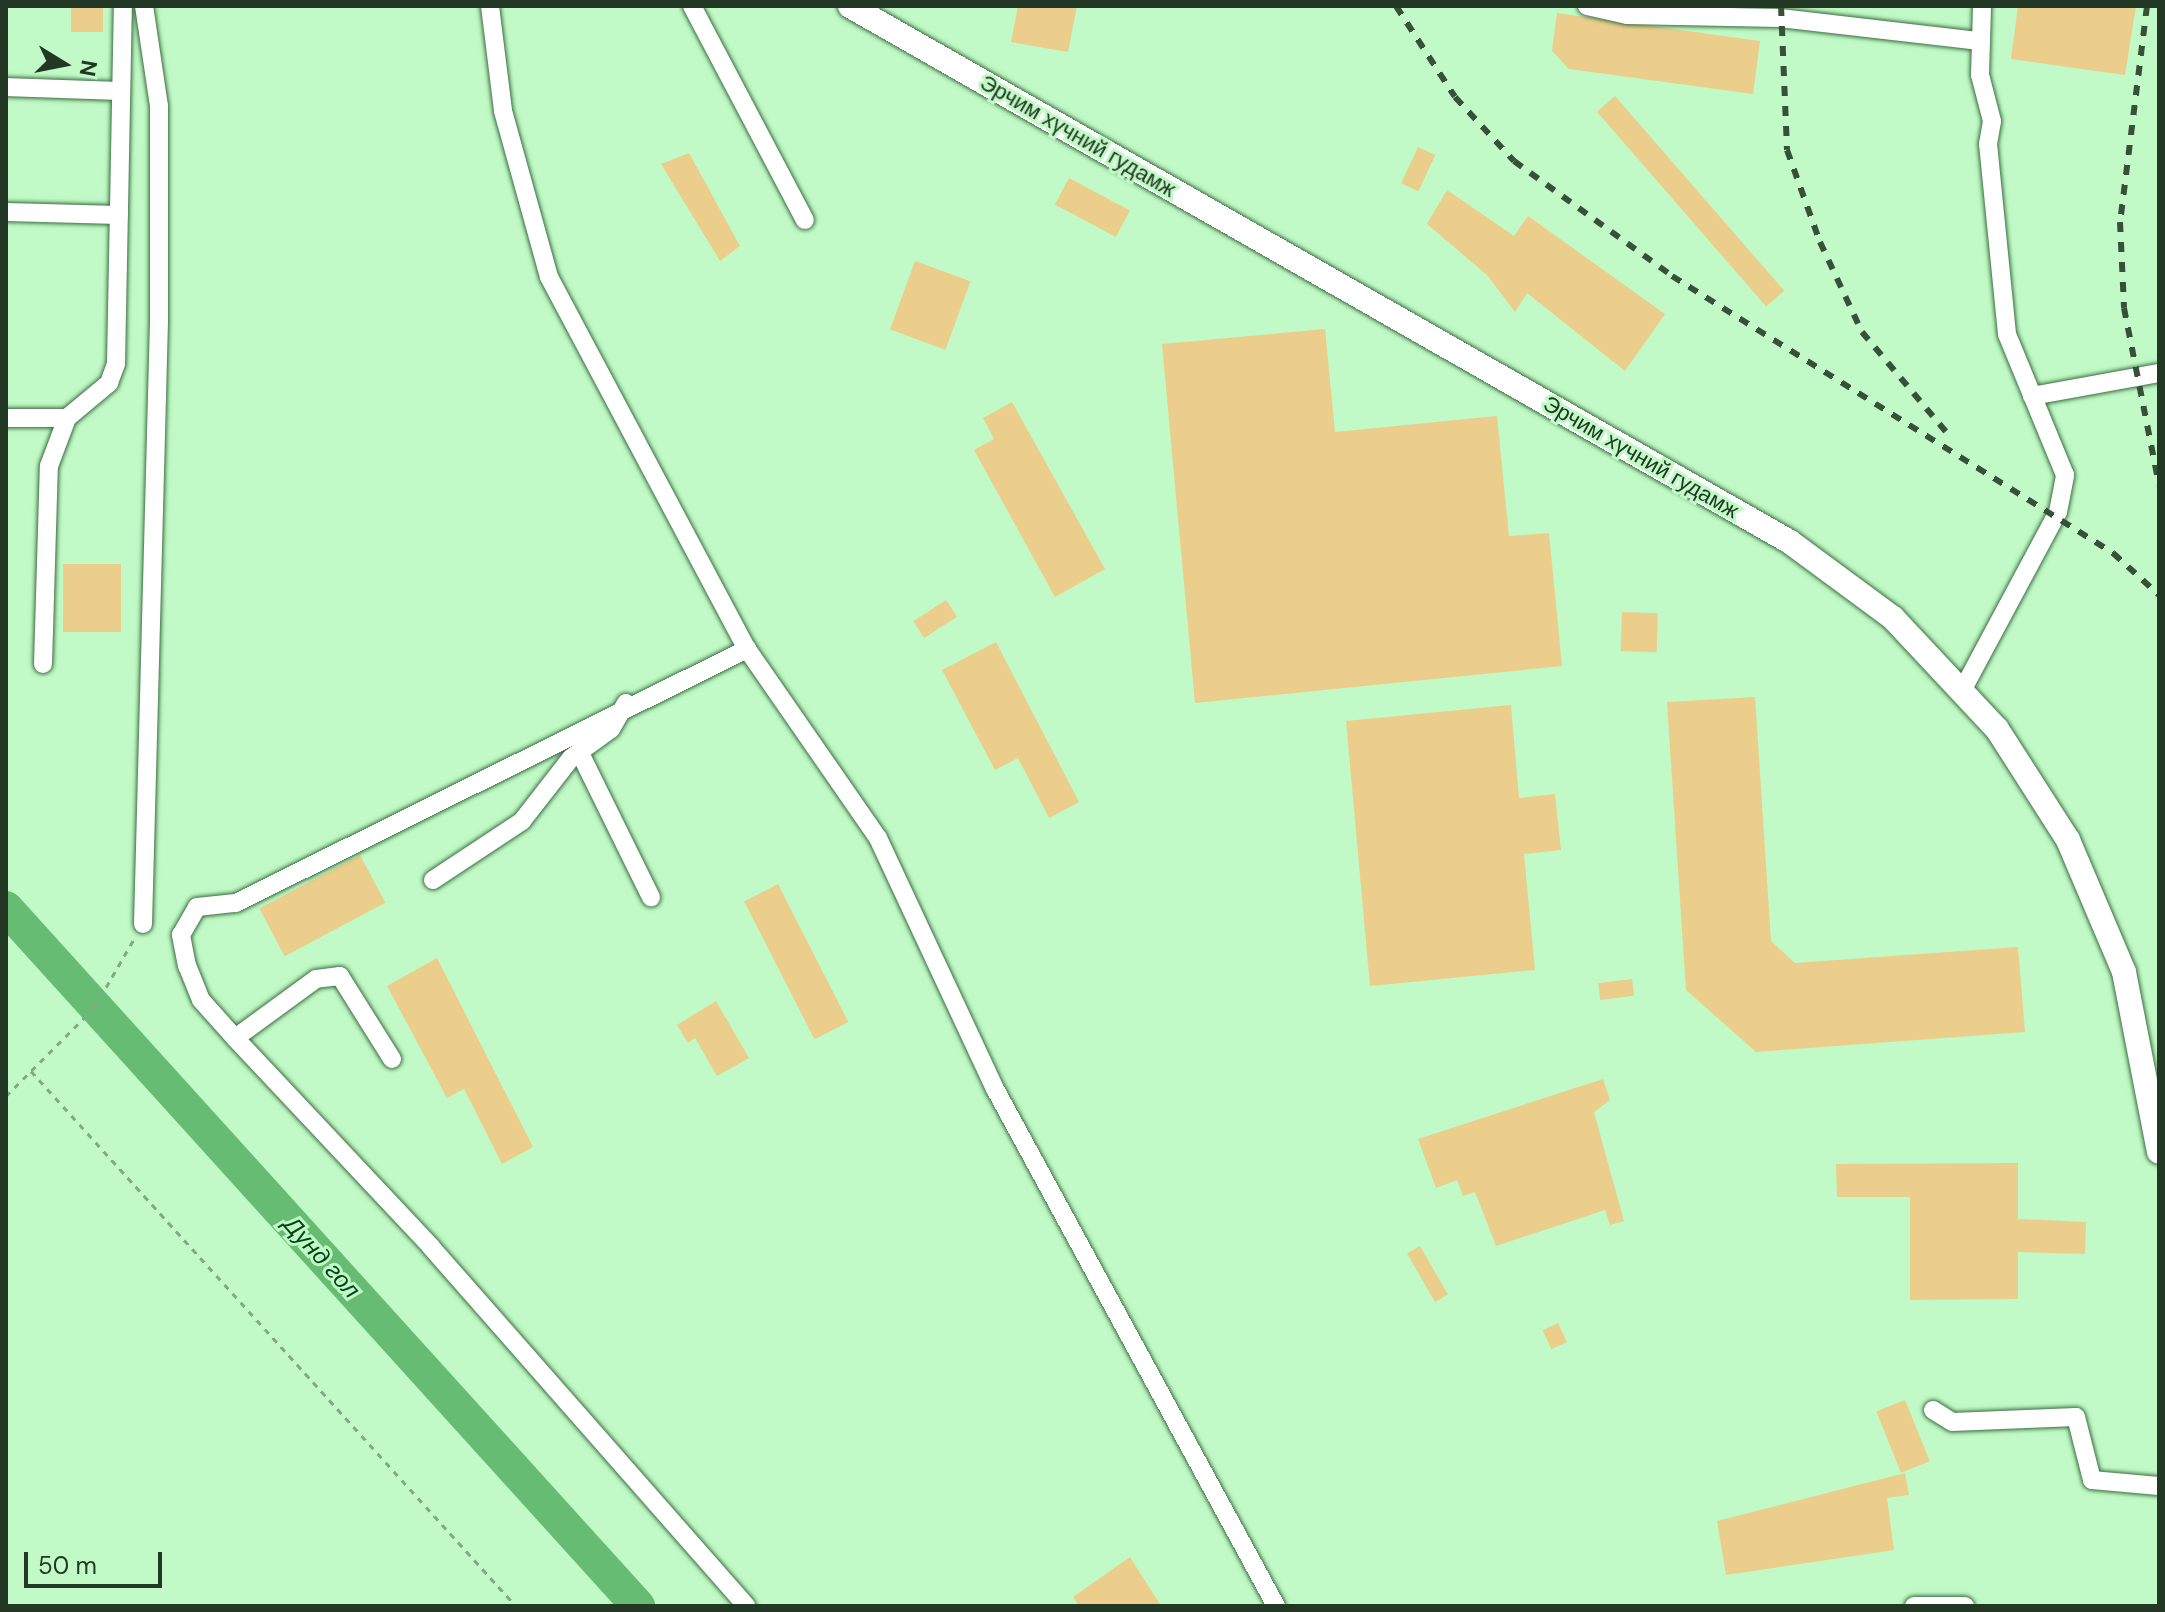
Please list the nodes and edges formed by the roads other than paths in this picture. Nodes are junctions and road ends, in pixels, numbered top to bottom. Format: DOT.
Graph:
graph roads {
  1 [pos="123,6"];
  2 [pos="144,6"];
  3 [pos="490,6"];
  4 [pos="692,6"];
  5 [pos="850,6"];
  6 [pos="1587,6"];
  7 [pos="1982,6"];
  8 [pos="1978,41"];
  9 [pos="6,87"];
  10 [pos="118,91"];
  11 [pos="6,212"];
  12 [pos="119,215"];
  13 [pos="805,220"];
  14 [pos="2159,373"];
  15 [pos="2032,396"];
  16 [pos="6,418"];
  17 [pos="67,418"];
  18 [pos="747,649"];
  19 [pos="43,664"];
  20 [pos="1963,689"];
  21 [pos="626,703"];
  22 [pos="580,753"];
  23 [pos="433,880"];
  24 [pos="651,897"];
  25 [pos="143,924"];
  26 [pos="235,1038"];
  27 [pos="392,1059"];
  28 [pos="2159,1152"];
  29 [pos="1933,1410"];
  30 [pos="2159,1486"];
  31 [pos="746,1606"];
  32 [pos="1276,1606"];
  33 [pos="1914,1606"];
  34 [pos="1965,1606"];
  1 -- 10 [label="street"];
  2 -- 25 [label="street"];
  3 -- 18 [label="street"];
  4 -- 13 [label="street"];
  5 -- 20 [label="main road, Эрчим хүчний гудамж"];
  6 -- 8 [label="street"];
  7 -- 8 [label="street"];
  8 -- 15 [label="street"];
  9 -- 10 [label="street"];
  10 -- 12 [label="street"];
  11 -- 12 [label="street"];
  12 -- 17 [label="street"];
  14 -- 15 [label="street"];
  15 -- 20 [label="street"];
  16 -- 17 [label="street"];
  17 -- 19 [label="street"];
  18 -- 21 [label="street"];
  18 -- 32 [label="street"];
  20 -- 28 [label="main road, Эрчим хүчний гудамж"];
  21 -- 22 [label="street"];
  21 -- 26 [label="street"];
  22 -- 23 [label="street"];
  22 -- 24 [label="street"];
  26 -- 27 [label="street"];
  26 -- 31 [label="street"];
  29 -- 30 [label="street"];
  33 -- 34 [label="street"];
}
